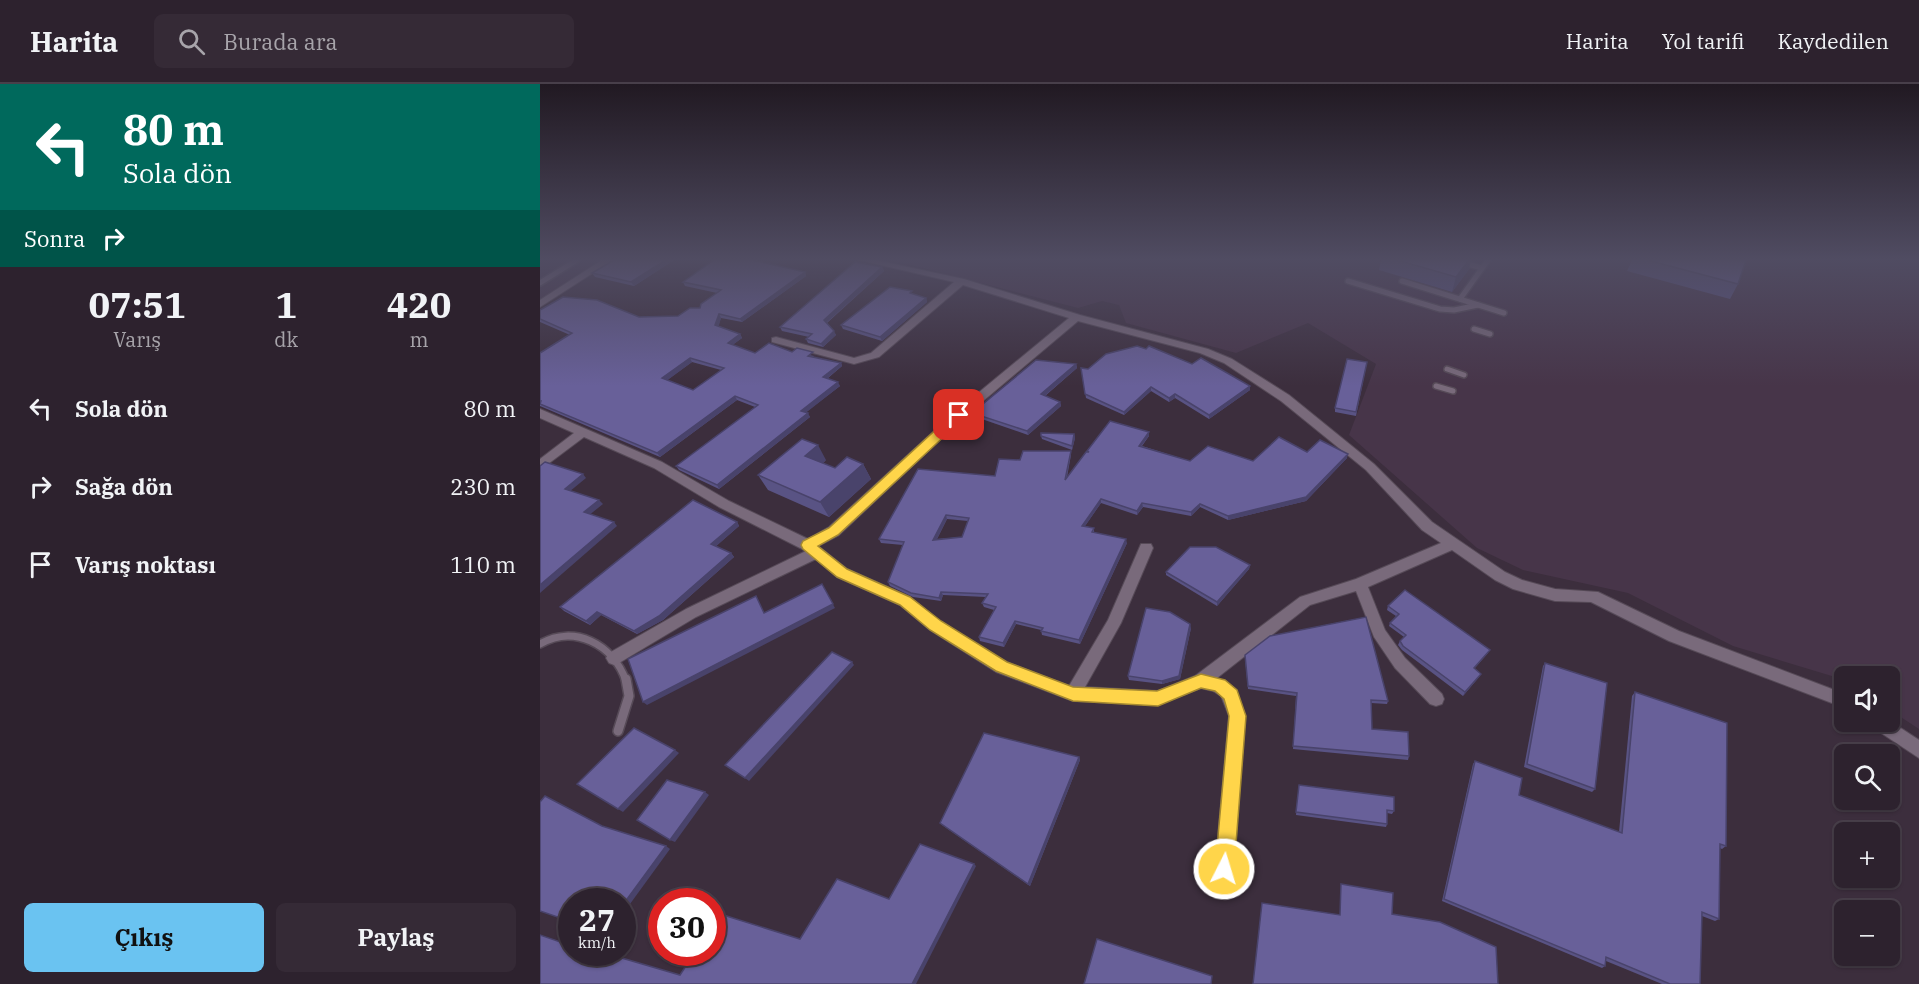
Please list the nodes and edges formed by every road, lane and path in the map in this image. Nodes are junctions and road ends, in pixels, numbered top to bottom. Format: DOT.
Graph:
graph roads {
  1 [pos="937,302"];
  2 [pos="1028,302"];
  3 [pos="1417,302"];
  4 [pos="1469,302"];
  5 [pos="1478,305"];
  6 [pos="1504,313"];
  7 [pos="1076,317"];
  8 [pos="1474,329"];
  9 [pos="1490,334"];
  10 [pos="776,340"];
  11 [pos="1447,369"];
  12 [pos="1464,375"];
  13 [pos="1436,386"];
  14 [pos="1453,391"];
  15 [pos="540,413"];
  16 [pos="582,432"];
  17 [pos="540,466"];
  18 [pos="1454,543"];
  19 [pos="813,548"];
  20 [pos="1146,549"];
  21 [pos="1360,584"];
  22 [pos="540,644"];
  23 [pos="614,658"];
  24 [pos="1201,681"];
  25 [pos="1073,694"];
  26 [pos="1834,696"];
  27 [pos="1436,699"];
  28 [pos="618,731"];
  29 [pos="1893,732"];
  30 [pos="1919,750"];
  31 [pos="1224,869"];
  1 -- 10 [label="street"];
  2 -- 7 [label="street"];
  3 -- 5 [label="lane"];
  4 -- 5 [label="lane"];
  5 -- 6 [label="lane"];
  7 -- 18 [label="street"];
  7 -- 19 [label="street"];
  8 -- 9 [label="lane"];
  11 -- 12 [label="lane"];
  13 -- 14 [label="lane"];
  15 -- 16 [label="street"];
  16 -- 17 [label="street"];
  16 -- 19 [label="street"];
  18 -- 21 [label="street"];
  18 -- 26 [label="street"];
  19 -- 23 [label="street"];
  19 -- 25 [label="street"];
  20 -- 25 [label="street"];
  21 -- 24 [label="street"];
  21 -- 27 [label="street"];
  22 -- 23 [label="lane"];
  23 -- 28 [label="lane"];
  24 -- 25 [label="street"];
  24 -- 31 [label="street"];
  29 -- 30 [label="street"];
}
